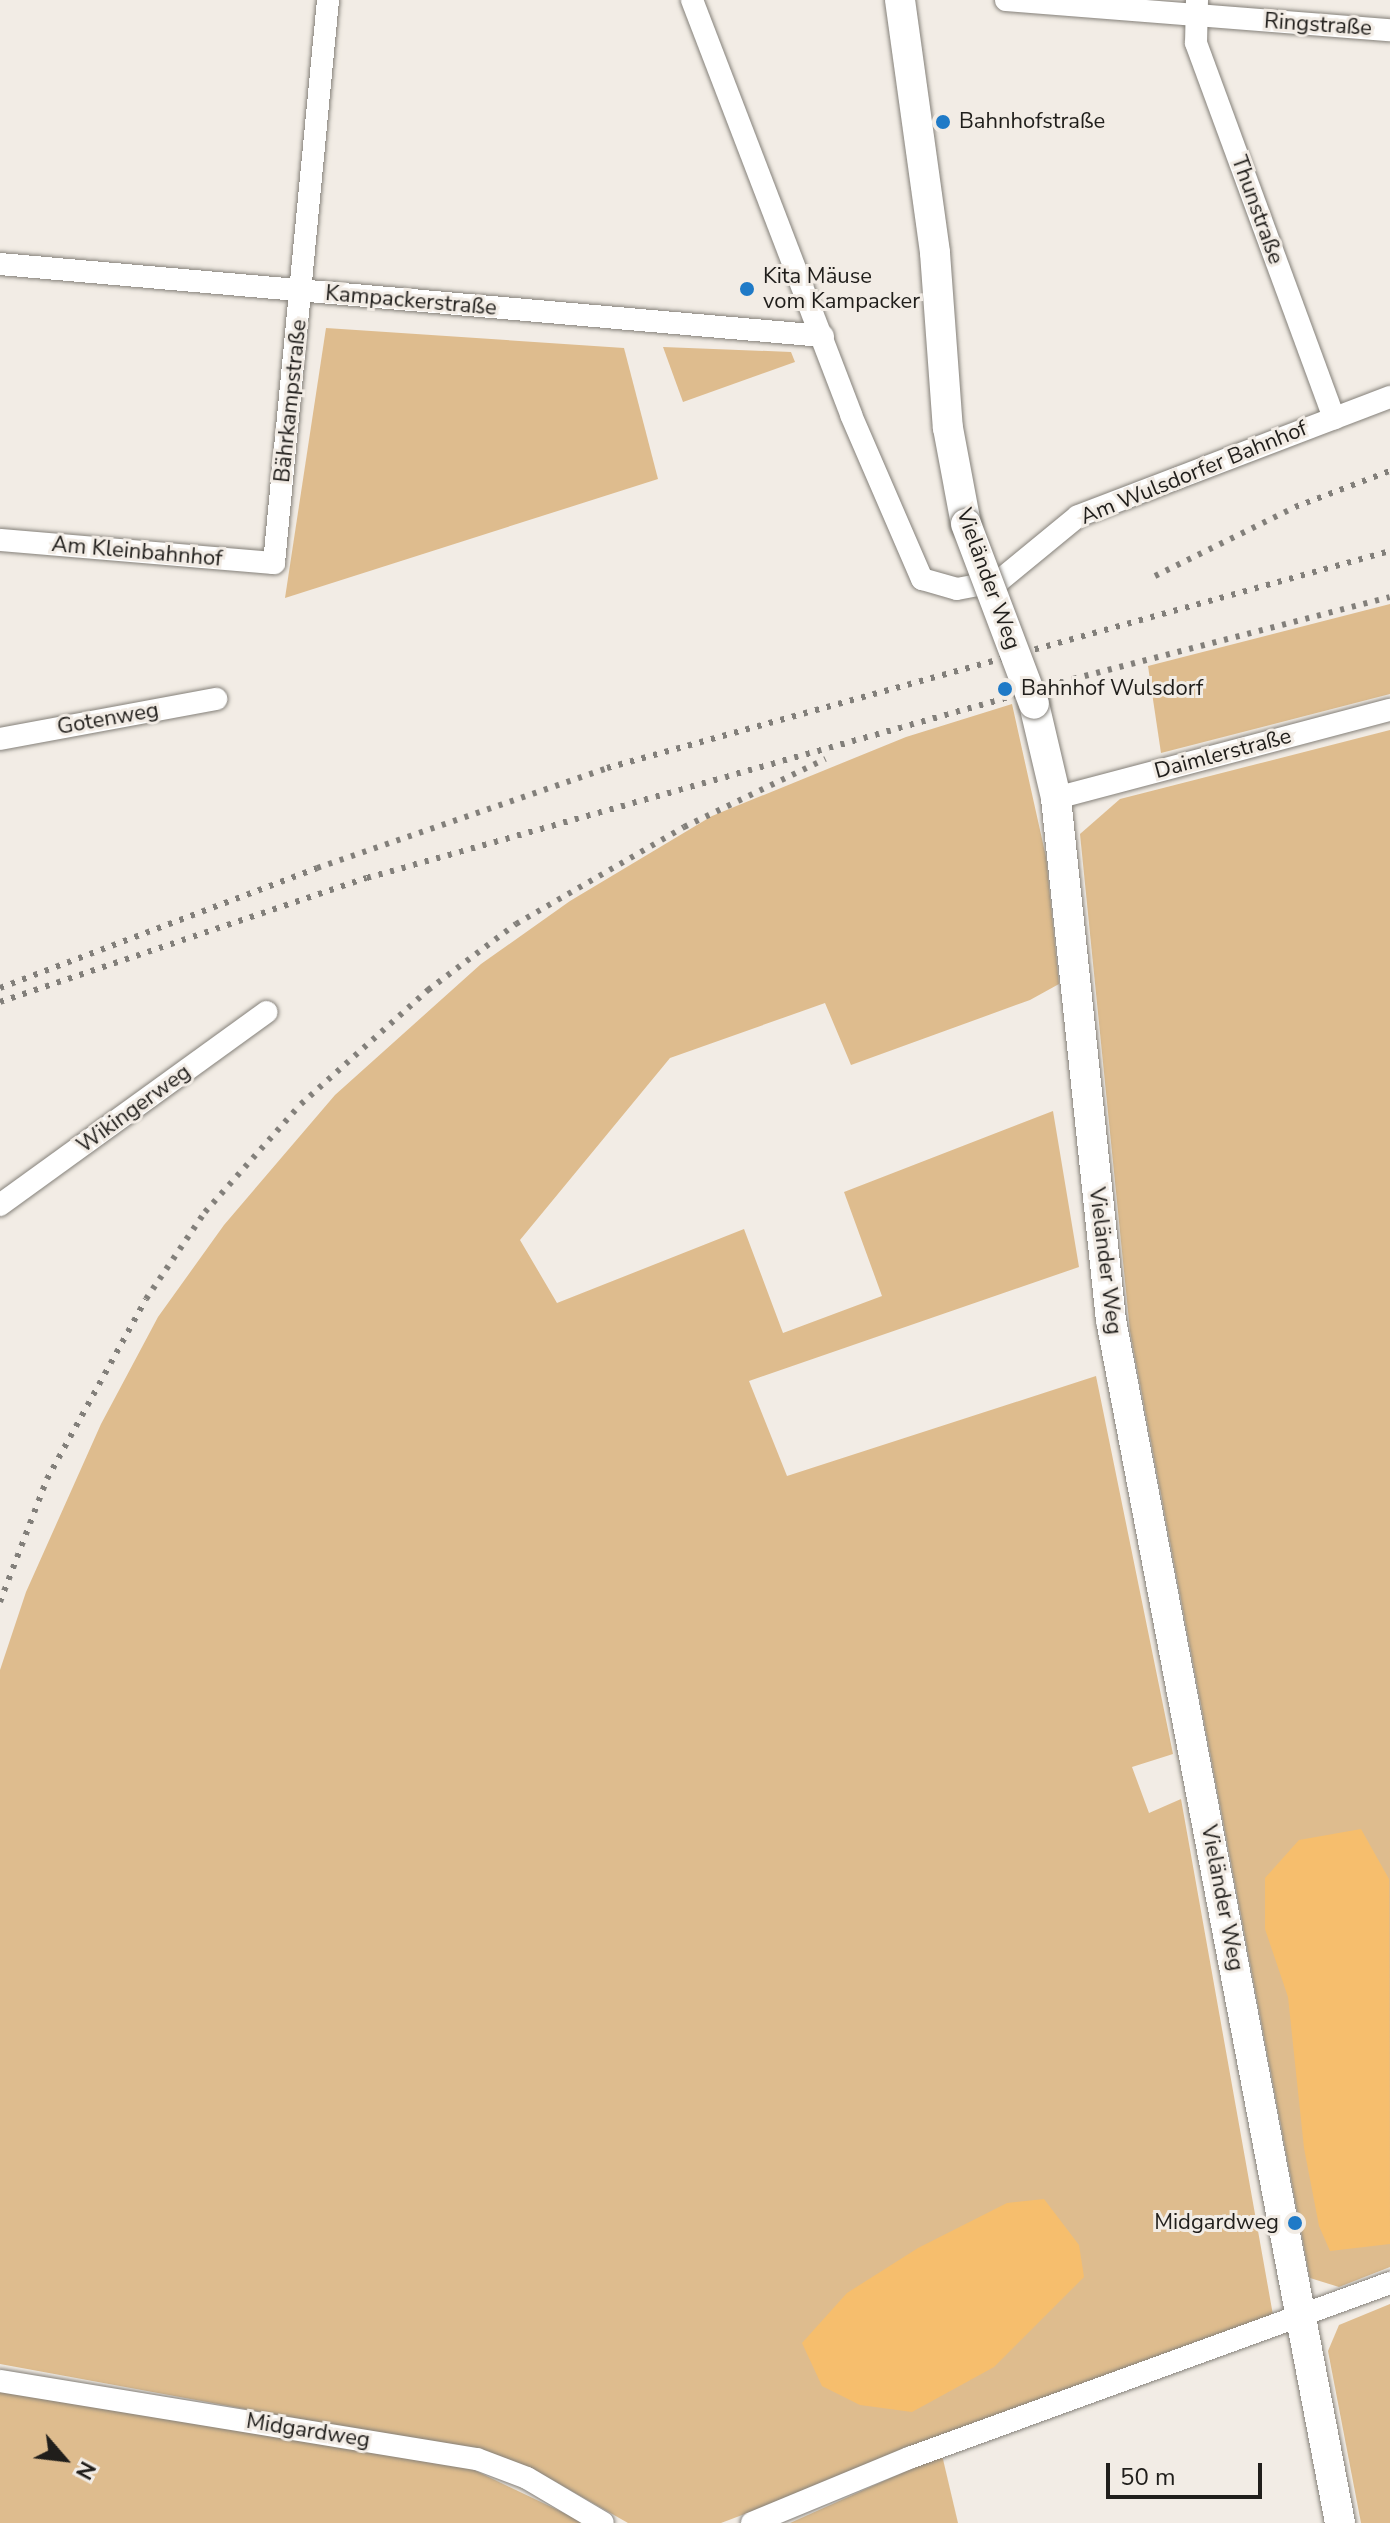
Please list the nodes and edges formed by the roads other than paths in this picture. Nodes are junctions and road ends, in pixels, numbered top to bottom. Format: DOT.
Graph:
graph roads {
  1 [pos="328,0"];
  2 [pos="692,0"];
  3 [pos="900,0"];
  4 [pos="1006,0"];
  5 [pos="1196,8"];
  6 [pos="1390,30"];
  7 [pos="0,264"];
  8 [pos="303,291"];
  9 [pos="823,336"];
  10 [pos="1390,397"];
  11 [pos="1334,418"];
  12 [pos="0,540"];
  13 [pos="274,563"];
  14 [pos="216,699"];
  15 [pos="1390,710"];
  16 [pos="0,739"];
  17 [pos="1056,798"];
  18 [pos="267,1012"];
  19 [pos="0,1205"];
  20 [pos="1390,2283"];
  21 [pos="1300,2317"];
  22 [pos="0,2381"];
  23 [pos="603,2523"];
  24 [pos="752,2523"];
  25 [pos="1340,2523"];
  1 -- 8 [label="street, Bährkampstraße"];
  2 -- 9 [label="street"];
  3 -- 17 [label="street, Vieländer Weg, bridge"];
  4 -- 5 [label="street, Ringstraße"];
  5 -- 6 [label="street, Ringstraße"];
  5 -- 11 [label="street, Thunstraße"];
  7 -- 8 [label="street, Kampackerstraße"];
  8 -- 9 [label="street, Kampackerstraße"];
  8 -- 13 [label="street, Bährkampstraße"];
  9 -- 11 [label="street, Am Wulsdorfer Bahnhof"];
  10 -- 11 [label="street, Am Wulsdorfer Bahnhof"];
  12 -- 13 [label="street, Am Kleinbahnhof"];
  14 -- 16 [label="street, Gotenweg"];
  15 -- 17 [label="street, Daimlerstraße"];
  17 -- 21 [label="street, Vieländer Weg"];
  18 -- 19 [label="street, Wikingerweg"];
  20 -- 21 [label="street"];
  21 -- 24 [label="street"];
  21 -- 25 [label="street, Vieländer Weg"];
  22 -- 23 [label="street, Midgardweg"];
}
